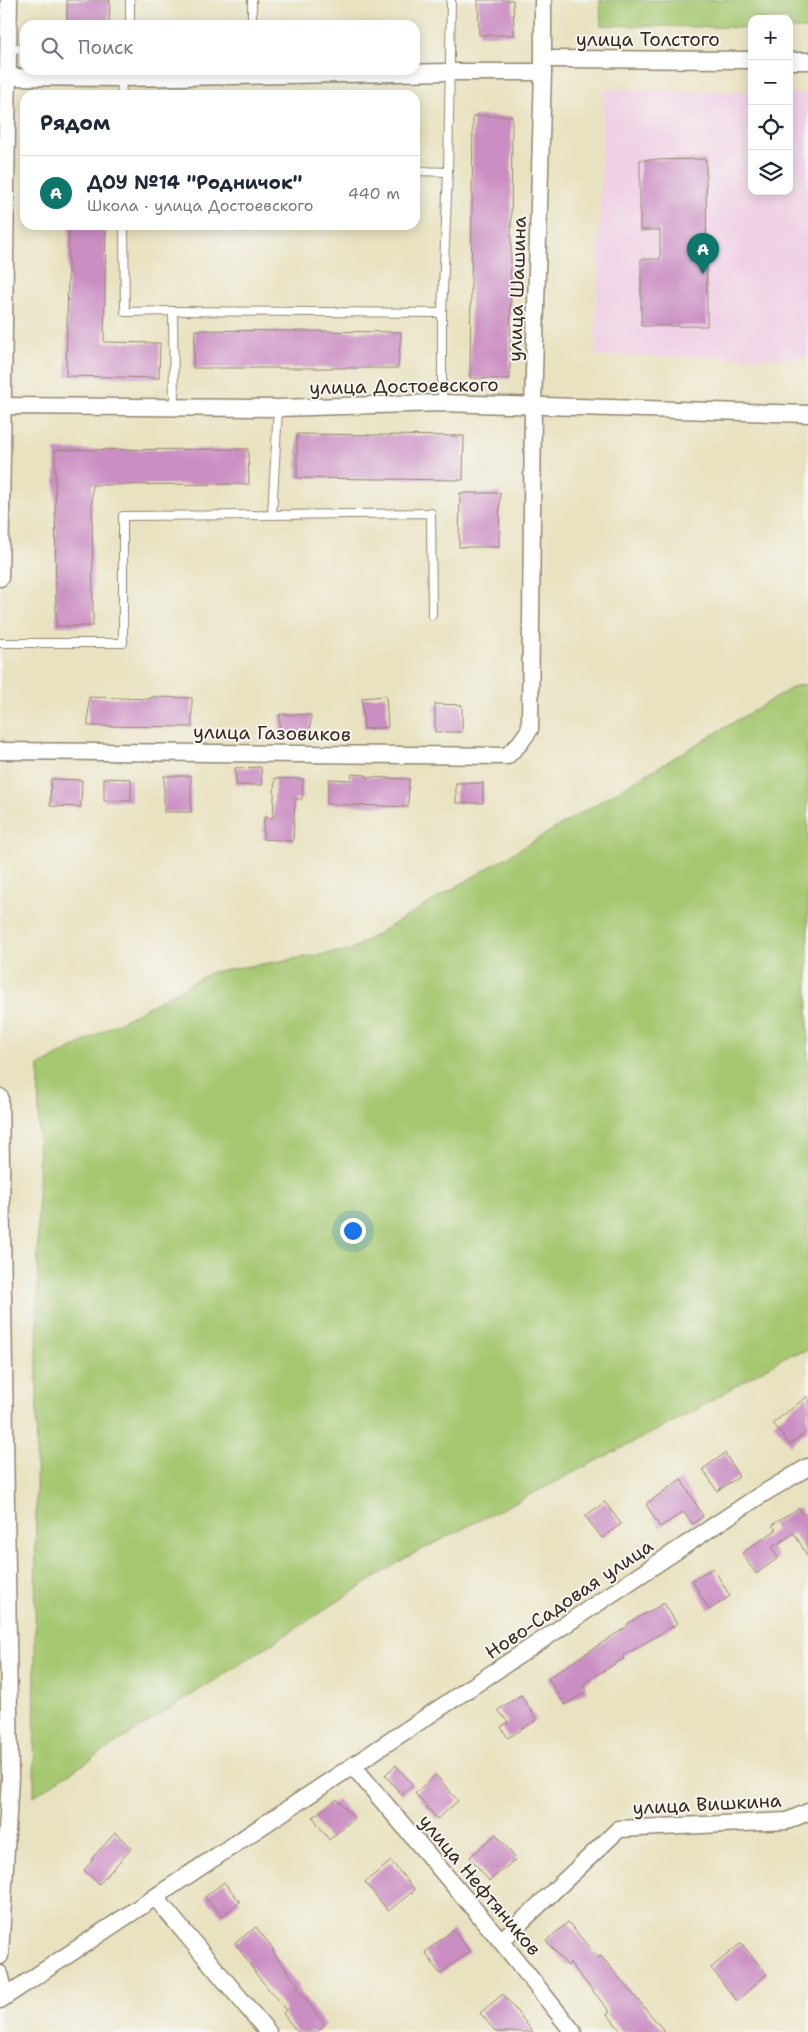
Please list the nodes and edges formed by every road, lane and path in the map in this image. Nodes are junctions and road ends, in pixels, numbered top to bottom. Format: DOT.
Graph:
graph roads {
  1 [pos="9,0"];
  2 [pos="130,0"];
  3 [pos="252,0"];
  4 [pos="451,0"];
  5 [pos="543,0"];
  6 [pos="130,20"];
  7 [pos="252,20"];
  8 [pos="8,48"];
  9 [pos="20,48"];
  10 [pos="748,60"];
  11 [pos="793,61"];
  12 [pos="808,61"];
  13 [pos="543,65"];
  14 [pos="420,72"];
  15 [pos="450,72"];
  16 [pos="186,75"];
  17 [pos="4,76"];
  18 [pos="121,78"];
  19 [pos="122,90"];
  20 [pos="420,171"];
  21 [pos="448,172"];
  22 [pos="124,230"];
  23 [pos="173,311"];
  24 [pos="442,313"];
  25 [pos="442,403"];
  26 [pos="1,406"];
  27 [pos="533,406"];
  28 [pos="174,407"];
  29 [pos="278,408"];
  30 [pos="808,414"];
  31 [pos="272,515"];
  32 [pos="0,578"];
  33 [pos="432,615"];
  34 [pos="0,644"];
  35 [pos="530,729"];
  36 [pos="0,750"];
  37 [pos="0,1097"];
  38 [pos="1,1185"];
  39 [pos="808,1467"];
  40 [pos="3,1603"];
  41 [pos="353,1766"];
  42 [pos="808,1812"];
  43 [pos="155,1897"];
  44 [pos="501,1940"];
  45 [pos="0,1956"];
  46 [pos="0,1974"];
  47 [pos="3,1998"];
  48 [pos="268,2032"];
  49 [pos="573,2032"];
  1 -- 8 [label="street"];
  2 -- 6 [label="lane"];
  3 -- 7 [label="lane"];
  4 -- 15 [label="lane"];
  5 -- 13 [label="street, улица Шашина"];
  8 -- 9 [label="lane"];
  8 -- 17 [label="street"];
  10 -- 13 [label="street, улица Толстого"];
  11 -- 12 [label="street"];
  13 -- 15 [label="street, улица Толстого"];
  13 -- 27 [label="street, улица Шашина"];
  14 -- 15 [label="street, улица Толстого"];
  15 -- 21 [label="lane"];
  16 -- 18 [label="street, улица Толстого"];
  17 -- 18 [label="street, улица Толстого"];
  17 -- 26 [label="street"];
  18 -- 19 [label="lane"];
  20 -- 21 [label="lane"];
  21 -- 24 [label="lane"];
  22 -- 23 [label="lane"];
  23 -- 24 [label="lane"];
  23 -- 28 [label="lane"];
  24 -- 25 [label="lane"];
  25 -- 27 [label="street, улица Достоевского"];
  25 -- 29 [label="street, улица Достоевского"];
  26 -- 28 [label="street, улица Достоевского"];
  26 -- 32 [label="street"];
  27 -- 30 [label="street, улица Достоевского"];
  27 -- 35 [label="street, улица Шашина"];
  28 -- 29 [label="street, улица Достоевского"];
  29 -- 31 [label="lane"];
  31 -- 33 [label="lane"];
  31 -- 34 [label="lane"];
  35 -- 36 [label="street, улица Газовиков"];
  37 -- 38 [label="street"];
  38 -- 40 [label="street"];
  39 -- 41 [label="street, Ново-Садовая улица"];
  40 -- 45 [label="street"];
  41 -- 43 [label="street, Ново-Садовая улица"];
  41 -- 44 [label="street, улица Нефтяников"];
  42 -- 44 [label="street, улица Вишкина"];
  43 -- 47 [label="street, Ново-Садовая улица"];
  43 -- 48 [label="street"];
  44 -- 49 [label="street, улица Нефтяников"];
  46 -- 47 [label="street"];
}
